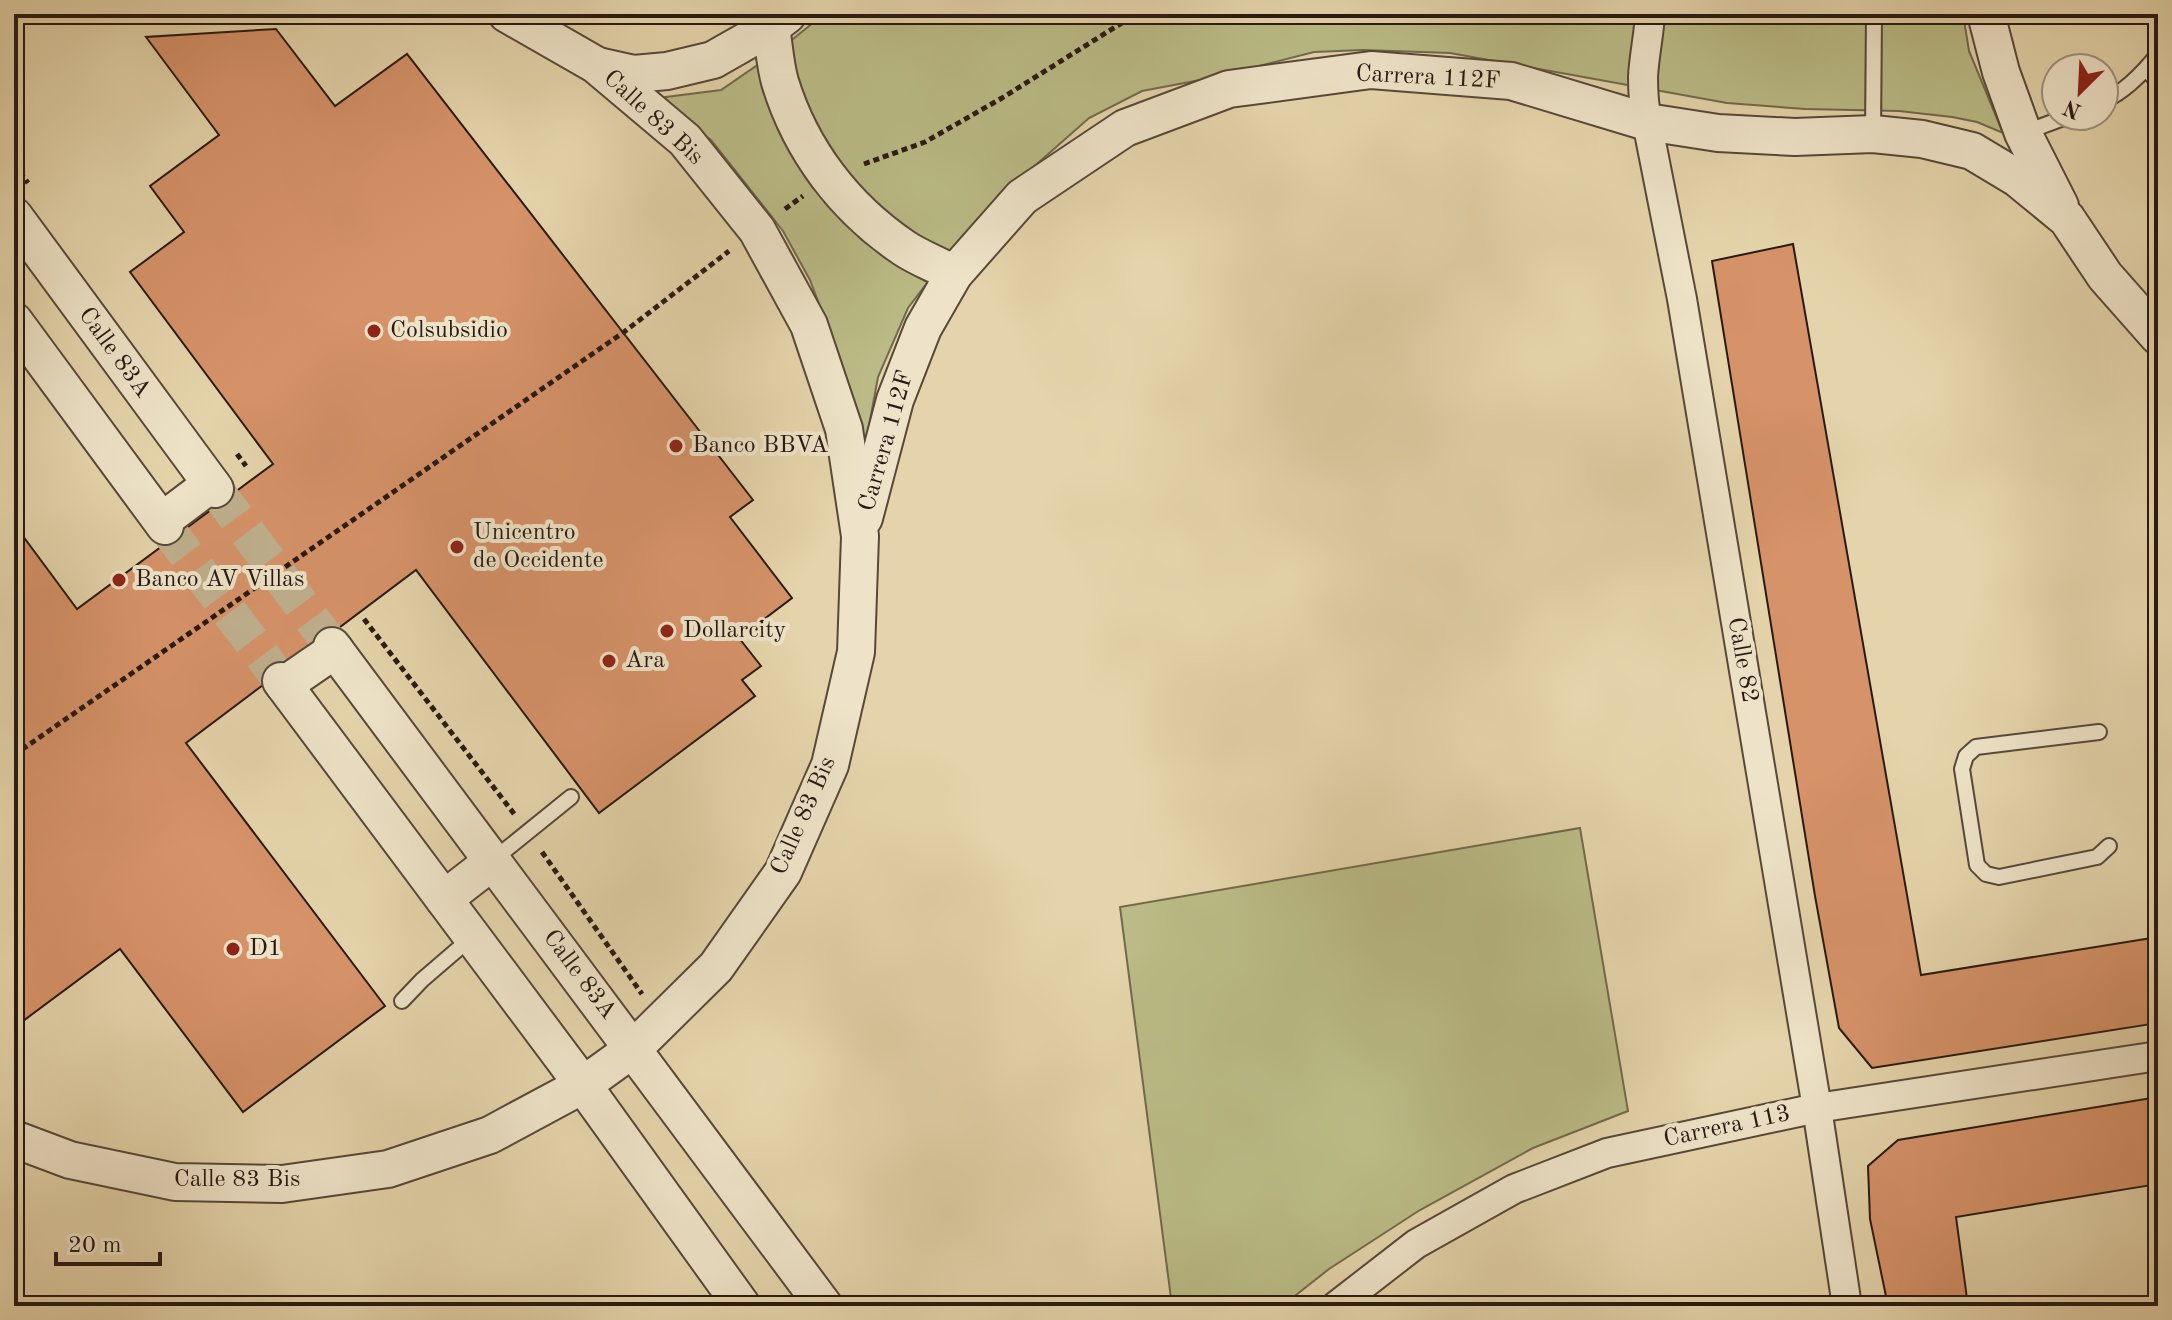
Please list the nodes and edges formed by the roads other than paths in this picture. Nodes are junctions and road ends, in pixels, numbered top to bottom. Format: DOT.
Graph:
graph roads {
  1 [pos="507,14"];
  2 [pos="1650,14"];
  3 [pos="1874,14"];
  4 [pos="1986,14"];
  5 [pos="780,20"];
  6 [pos="2158,54"];
  7 [pos="596,65"];
  8 [pos="2145,70"];
  9 [pos="2158,80"];
  10 [pos="2120,93"];
  11 [pos="1647,122"];
  12 [pos="2040,127"];
  13 [pos="2023,133"];
  14 [pos="1873,134"];
  15 [pos="14,216"];
  16 [pos="2067,219"];
  17 [pos="954,274"];
  18 [pos="14,321"];
  19 [pos="2158,336"];
  20 [pos="860,536"];
  21 [pos="2099,732"];
  22 [pos="571,797"];
  23 [pos="2109,846"];
  24 [pos="493,861"];
  25 [pos="444,899"];
  26 [pos="472,937"];
  27 [pos="402,1001"];
  28 [pos="633,1049"];
  29 [pos="2158,1056"];
  30 [pos="583,1085"];
  31 [pos="1817,1108"];
  32 [pos="14,1139"];
  33 [pos="742,1306"];
  34 [pos="824,1306"];
  35 [pos="1336,1306"];
  36 [pos="1847,1306"];
  1 -- 7 [label="street, Calle 83 Bis"];
  2 -- 11 [label="street, Calle 82"];
  3 -- 14 [label="lane"];
  4 -- 13 [label="street"];
  5 -- 7 [label="street"];
  5 -- 17 [label="street"];
  6 -- 8 [label="lane"];
  7 -- 20 [label="street, Calle 83 Bis"];
  8 -- 9 [label="lane"];
  8 -- 10 [label="lane"];
  11 -- 14 [label="street, Carrera 112F"];
  11 -- 17 [label="street, Carrera 112F"];
  11 -- 31 [label="street, Calle 82"];
  12 -- 13 [label="lane"];
  13 -- 16 [label="street"];
  14 -- 16 [label="street, Carrera 112F"];
  15 -- 18 [label="street, Calle 83A"];
  16 -- 19 [label="street, Carrera 112F"];
  17 -- 20 [label="street, Carrera 112F"];
  20 -- 28 [label="street, Calle 83 Bis"];
  21 -- 23 [label="lane"];
  22 -- 24 [label="lane"];
  24 -- 25 [label="street"];
  24 -- 25 [label="street, Calle 83A"];
  24 -- 28 [label="street, Calle 83A"];
  25 -- 26 [label="street"];
  26 -- 27 [label="lane"];
  26 -- 30 [label="street"];
  28 -- 30 [label="street, Calle 83 Bis"];
  28 -- 34 [label="street, Calle 83A"];
  29 -- 31 [label="street, Carrera 113"];
  30 -- 32 [label="street, Calle 83 Bis"];
  30 -- 33 [label="street"];
  31 -- 35 [label="street, Carrera 113"];
  31 -- 36 [label="street, Calle 82"];
}
